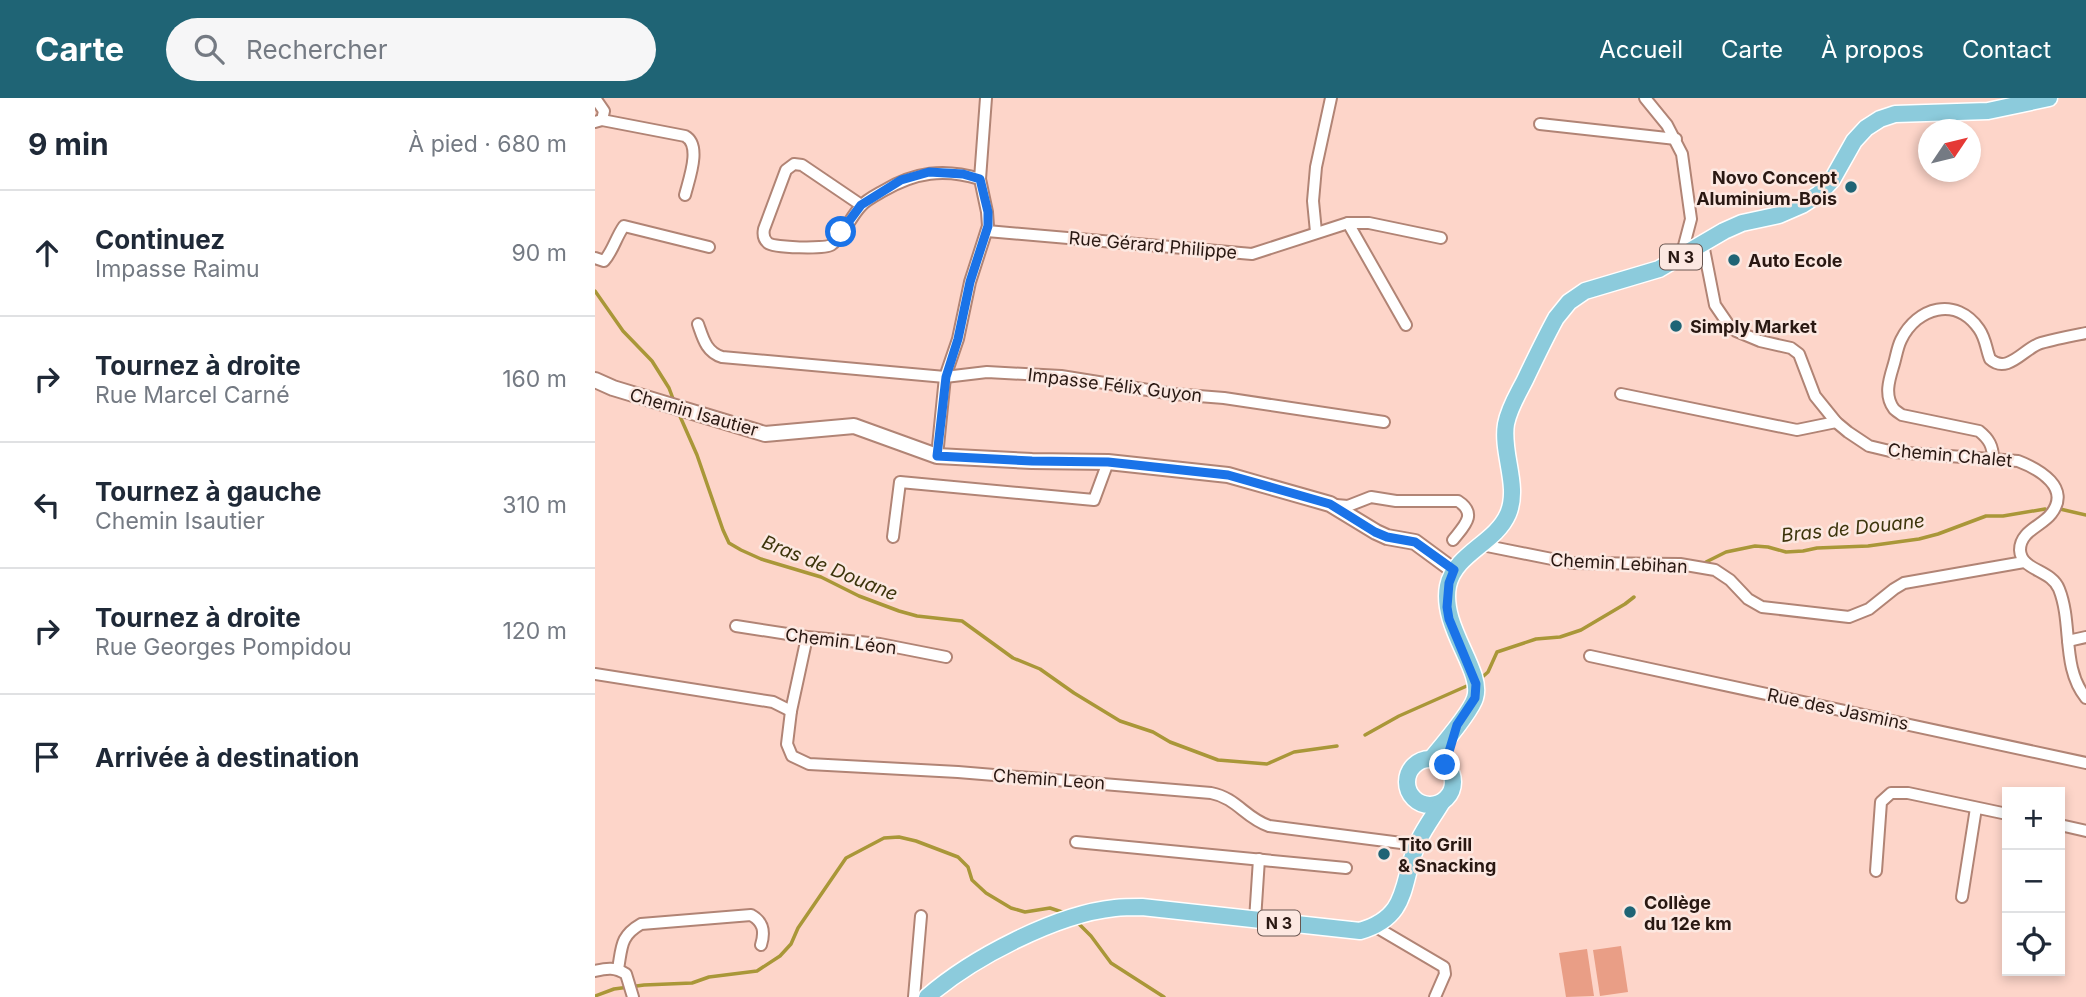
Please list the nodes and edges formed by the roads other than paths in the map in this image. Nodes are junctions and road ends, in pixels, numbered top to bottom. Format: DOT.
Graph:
graph roads {
  1 [pos="595,98"];
  2 [pos="986,98"];
  3 [pos="1331,98"];
  4 [pos="1645,98"];
  5 [pos="2049,98"];
  6 [pos="599,121"];
  7 [pos="1540,124"];
  8 [pos="1676,139"];
  9 [pos="980,179"];
  10 [pos="685,195"];
  11 [pos="861,205"];
  12 [pos="1348,223"];
  13 [pos="987,230"];
  14 [pos="1316,232"];
  15 [pos="1441,238"];
  16 [pos="1703,244"];
  17 [pos="709,247"];
  18 [pos="1681,257"];
  19 [pos="595,258"];
  20 [pos="698,324"];
  21 [pos="1406,325"];
  22 [pos="2086,333"];
  23 [pos="946,377"];
  24 [pos="595,380"];
  25 [pos="1621,394"];
  26 [pos="1384,422"];
  27 [pos="1836,422"];
  28 [pos="937,456"];
  29 [pos="1993,459"];
  30 [pos="1108,462"];
  31 [pos="1330,504"];
  32 [pos="894,537"];
  33 [pos="1453,540"];
  34 [pos="1482,545"];
  35 [pos="2024,562"];
  36 [pos="1454,570"];
  37 [pos="736,626"];
  38 [pos="807,637"];
  39 [pos="2086,637"];
  40 [pos="2068,641"];
  41 [pos="1590,656"];
  42 [pos="946,657"];
  43 [pos="595,674"];
  44 [pos="2086,698"];
  45 [pos="791,711"];
  46 [pos="1438,762"];
  47 [pos="2086,763"];
  48 [pos="1415,799"];
  49 [pos="1442,802"];
  50 [pos="1976,808"];
  51 [pos="2002,813"];
  52 [pos="2065,826"];
  53 [pos="2086,831"];
  54 [pos="1076,842"];
  55 [pos="1418,843"];
  56 [pos="1259,859"];
  57 [pos="1346,868"];
  58 [pos="1876,871"];
  59 [pos="1962,897"];
  60 [pos="921,916"];
  61 [pos="1255,920"];
  62 [pos="1376,927"];
  63 [pos="761,945"];
  64 [pos="618,969"];
  65 [pos="595,971"];
  66 [pos="633,997"];
  67 [pos="914,997"];
  68 [pos="927,997"];
  69 [pos="1435,997"];
  1 -- 6 [label="street"];
  2 -- 9 [label="street"];
  3 -- 14 [label="street"];
  4 -- 8 [label="street"];
  5 -- 16 [label="main road, N 3"];
  6 -- 10 [label="street"];
  7 -- 8 [label="street"];
  8 -- 18 [label="street"];
  9 -- 11 [label="street"];
  9 -- 13 [label="street"];
  11 -- 11 [label="street"];
  12 -- 14 [label="street, Rue Gérard Philippe"];
  12 -- 15 [label="street, Rue Gérard Philippe"];
  12 -- 21 [label="street"];
  13 -- 14 [label="street, Rue Gérard Philippe"];
  13 -- 23 [label="street"];
  16 -- 18 [label="main road, N 3"];
  16 -- 27 [label="street, Chemin Chalet"];
  17 -- 19 [label="street"];
  18 -- 34 [label="main road, N 3"];
  20 -- 23 [label="street, Impasse Félix Guyon"];
  22 -- 29 [label="street"];
  23 -- 26 [label="street, Impasse Félix Guyon"];
  23 -- 28 [label="street"];
  24 -- 28 [label="main road, Chemin Isautier"];
  25 -- 27 [label="street"];
  27 -- 29 [label="street, Chemin Chalet"];
  28 -- 30 [label="main road, Chemin Isautier"];
  29 -- 35 [label="street, Chemin Chalet"];
  30 -- 31 [label="main road, Chemin Isautier"];
  30 -- 32 [label="street"];
  31 -- 33 [label="street, Chemin Isautier"];
  31 -- 36 [label="main road, Chemin Isautier"];
  34 -- 35 [label="street, Chemin Lebihan"];
  34 -- 36 [label="main road, N 3"];
  35 -- 40 [label="street"];
  36 -- 46 [label="main road"];
  37 -- 38 [label="street, Chemin Léon"];
  38 -- 42 [label="street, Chemin Léon"];
  38 -- 45 [label="street, Chemin Leon"];
  39 -- 40 [label="street"];
  40 -- 44 [label="street"];
  41 -- 47 [label="street, Rue des Jasmins"];
  43 -- 45 [label="street"];
  45 -- 55 [label="street, Chemin Leon"];
  46 -- 48 [label="main road"];
  46 -- 49 [label="main road"];
  48 -- 49 [label="main road"];
  48 -- 55 [label="main road"];
  49 -- 55 [label="main road"];
  50 -- 51 [label="street"];
  50 -- 58 [label="street"];
  50 -- 59 [label="street"];
  52 -- 53 [label="street"];
  54 -- 56 [label="street"];
  55 -- 62 [label="main road"];
  56 -- 57 [label="street"];
  56 -- 61 [label="street"];
  60 -- 67 [label="street"];
  61 -- 62 [label="main road, N 3"];
  61 -- 68 [label="main road, N 3"];
  62 -- 69 [label="street"];
  63 -- 64 [label="street"];
  64 -- 65 [label="street"];
  64 -- 66 [label="street"];
}
